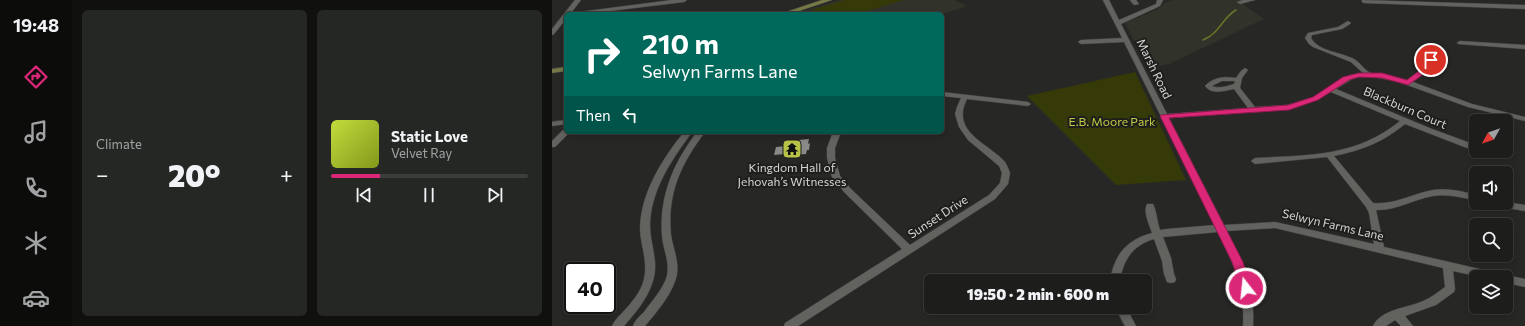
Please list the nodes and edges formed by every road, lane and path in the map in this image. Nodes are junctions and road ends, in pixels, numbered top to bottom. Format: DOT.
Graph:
graph roads {
  1 [pos="578,0"];
  2 [pos="684,0"];
  3 [pos="830,0"];
  4 [pos="1106,0"];
  5 [pos="1160,0"];
  6 [pos="1252,0"];
  7 [pos="1364,1"];
  8 [pos="1240,2"];
  9 [pos="1525,8"];
  10 [pos="569,12"];
  11 [pos="588,12"];
  12 [pos="790,12"];
  13 [pos="564,19"];
  14 [pos="1118,22"];
  15 [pos="1348,24"];
  16 [pos="552,33"];
  17 [pos="1127,40"];
  18 [pos="1081,42"];
  19 [pos="1460,43"];
  20 [pos="1525,47"];
  21 [pos="1431,60"];
  22 [pos="564,69"];
  23 [pos="552,70"];
  24 [pos="1245,70"];
  25 [pos="1367,74"];
  26 [pos="1408,83"];
  27 [pos="1331,88"];
  28 [pos="944,94"];
  29 [pos="965,97"];
  30 [pos="1028,104"];
  31 [pos="1254,111"];
  32 [pos="1164,116"];
  33 [pos="1525,119"];
  34 [pos="1404,121"];
  35 [pos="564,122"];
  36 [pos="552,124"];
  37 [pos="564,134"];
  38 [pos="687,134"];
  39 [pos="699,134"];
  40 [pos="836,134"];
  41 [pos="552,145"];
  42 [pos="1469,146"];
  43 [pos="1329,155"];
  44 [pos="1255,160"];
  45 [pos="677,172"];
  46 [pos="659,173"];
  47 [pos="1469,197"];
  48 [pos="1150,206"];
  49 [pos="1370,206"];
  50 [pos="1513,206"];
  51 [pos="1525,208"];
  52 [pos="1221,228"];
  53 [pos="1157,233"];
  54 [pos="1379,248"];
  55 [pos="908,250"];
  56 [pos="1448,266"];
  57 [pos="1469,271"];
  58 [pos="1117,274"];
  59 [pos="1171,279"];
  60 [pos="1513,280"];
  61 [pos="1525,283"];
  62 [pos="1124,314"];
  63 [pos="1397,316"];
  64 [pos="617,326"];
  65 [pos="638,326"];
  66 [pos="790,326"];
  67 [pos="1131,326"];
  68 [pos="1248,326"];
  69 [pos="1378,326"];
  70 [pos="1408,326"];
  1 -- 10 [label="street"];
  2 -- 11 [label="street"];
  3 -- 12 [label="main road"];
  4 -- 14 [label="street, Marsh Road"];
  5 -- 14 [label="street"];
  6 -- 8 [label="street"];
  7 -- 9 [label="street"];
  13 -- 16 [label="street"];
  14 -- 17 [label="street, Marsh Road"];
  15 -- 25 [label="street"];
  17 -- 18 [label="street"];
  17 -- 32 [label="street, Marsh Road"];
  19 -- 20 [label="street"];
  21 -- 26 [label="street"];
  22 -- 23 [label="main road"];
  24 -- 31 [label="street"];
  25 -- 26 [label="street"];
  25 -- 27 [label="street"];
  26 -- 33 [label="street"];
  27 -- 31 [label="street"];
  27 -- 34 [label="street, Blackburn Court"];
  28 -- 29 [label="street"];
  29 -- 30 [label="street"];
  29 -- 55 [label="street, Sunset Drive"];
  31 -- 32 [label="street"];
  32 -- 52 [label="street, Marsh Road"];
  34 -- 42 [label="street, Blackburn Court"];
  34 -- 43 [label="street"];
  35 -- 36 [label="street"];
  37 -- 41 [label="street"];
  38 -- 46 [label="street"];
  39 -- 45 [label="street"];
  40 -- 55 [label="street"];
  43 -- 44 [label="street"];
  43 -- 49 [label="street"];
  45 -- 46 [label="street"];
  45 -- 65 [label="street"];
  46 -- 64 [label="street"];
  47 -- 49 [label="street"];
  48 -- 53 [label="street"];
  49 -- 54 [label="street"];
  50 -- 51 [label="street"];
  52 -- 53 [label="street, Selwyn Farms Lane"];
  52 -- 54 [label="street, Selwyn Farms Lane"];
  52 -- 68 [label="street, Marsh Road"];
  53 -- 58 [label="street, Selwyn Farms Lane"];
  53 -- 59 [label="street"];
  54 -- 56 [label="street, Selwyn Farms Lane"];
  55 -- 66 [label="street, Sunset Drive"];
  56 -- 57 [label="street, Selwyn Farms Lane"];
  56 -- 63 [label="street"];
  60 -- 61 [label="street"];
  62 -- 67 [label="street"];
  63 -- 69 [label="street"];
  63 -- 70 [label="street"];
}
